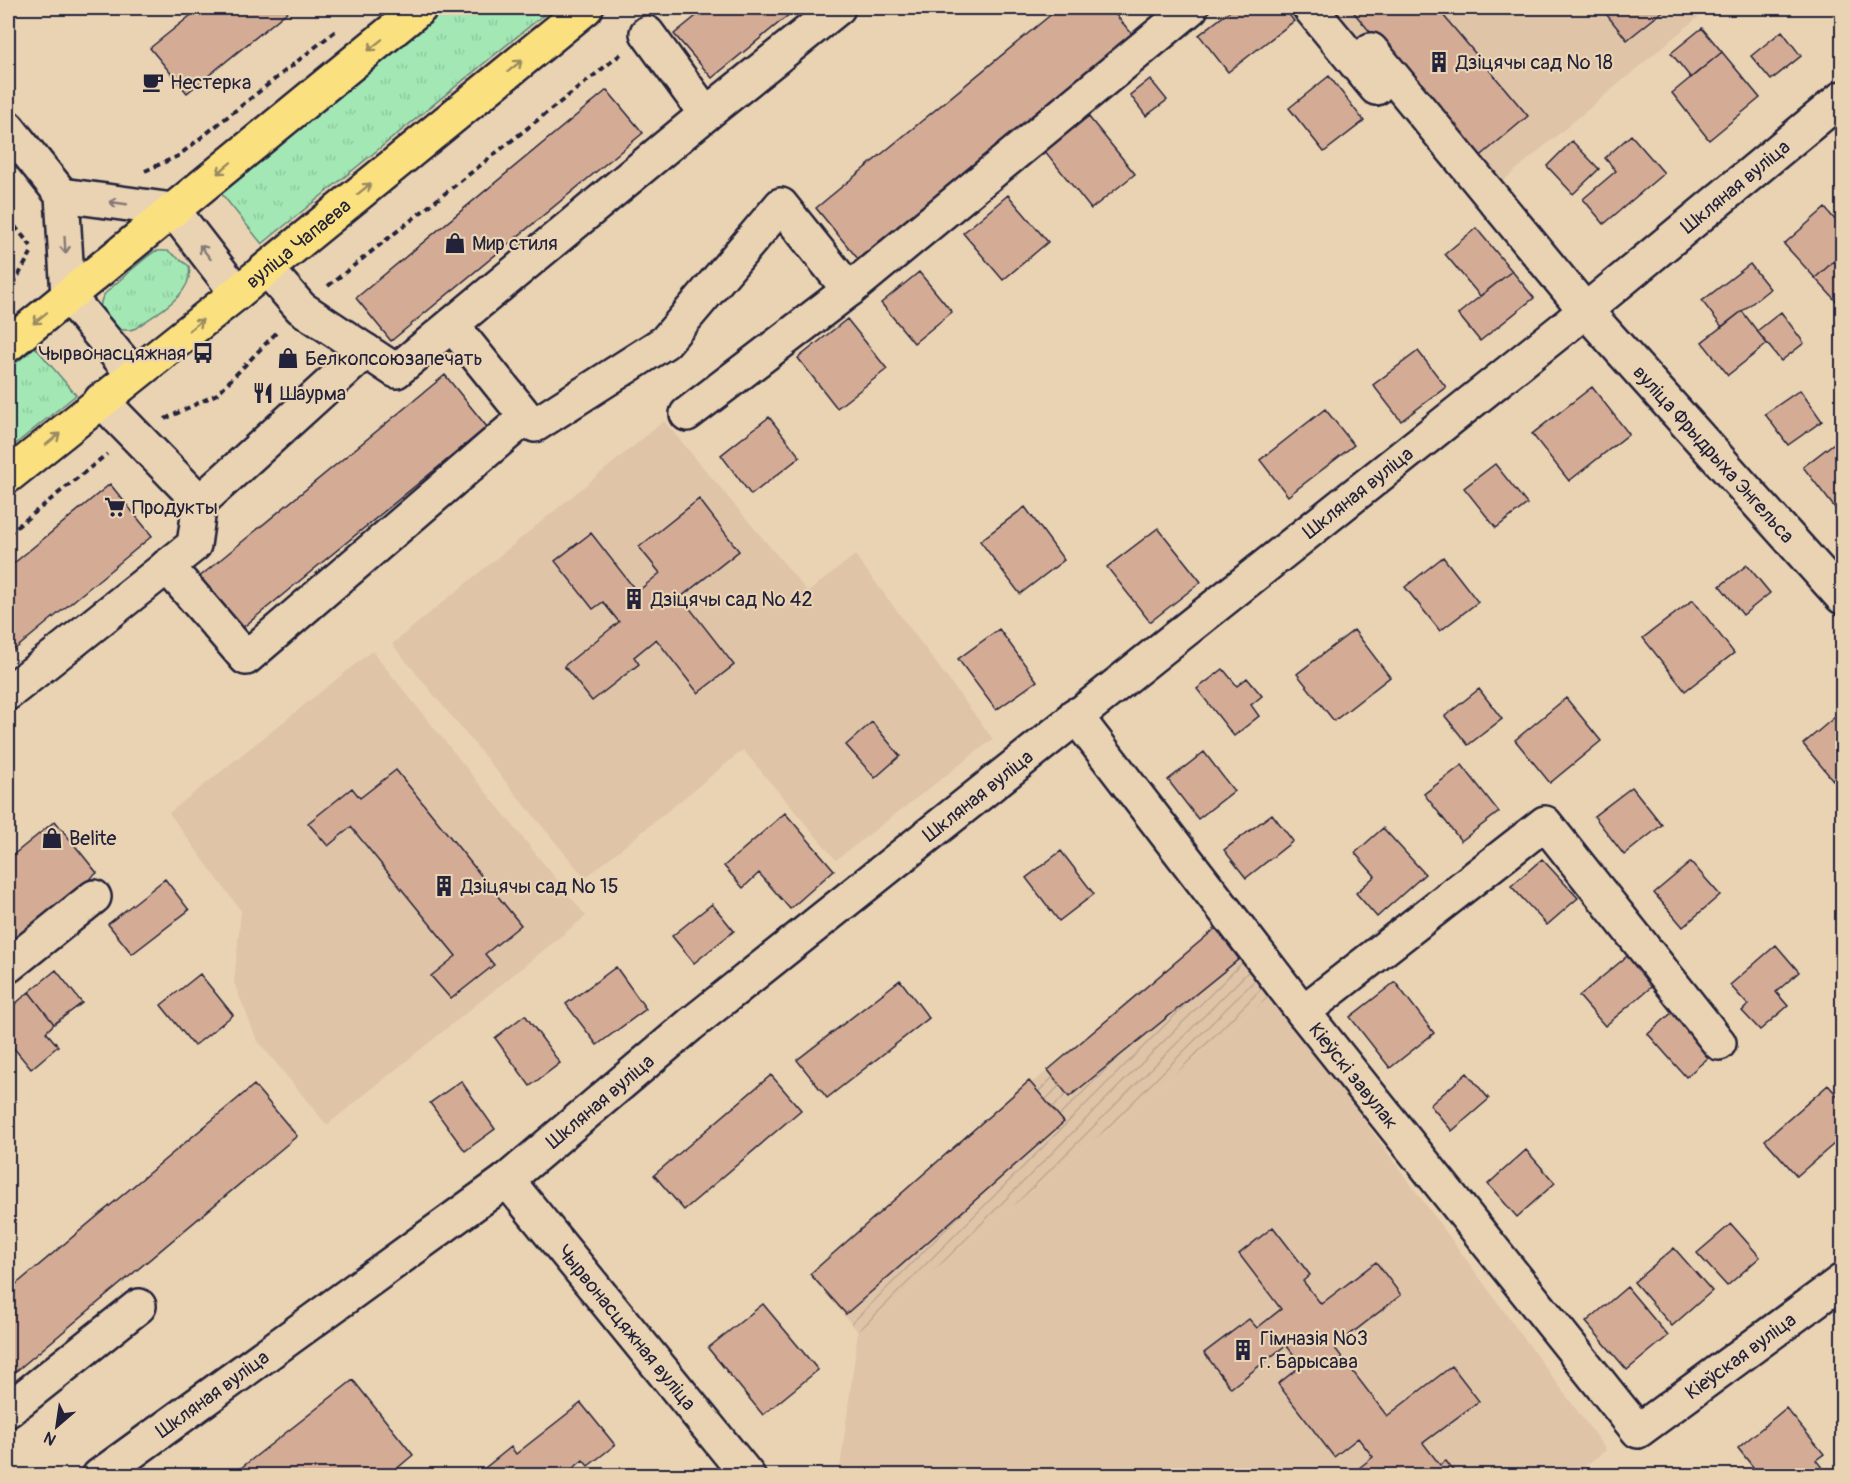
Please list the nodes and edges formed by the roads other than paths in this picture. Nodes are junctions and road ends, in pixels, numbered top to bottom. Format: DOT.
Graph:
graph roads {
  1 [pos="420,8"];
  2 [pos="586,8"];
  3 [pos="838,8"];
  4 [pos="1191,8"];
  5 [pos="1310,8"];
  6 [pos="647,33"];
  7 [pos="1371,50"];
  8 [pos="1842,98"];
  9 [pos="706,114"];
  10 [pos="1402,120"];
  11 [pos="8,128"];
  12 [pos="62,195"];
  13 [pos="173,210"];
  14 [pos="267,269"];
  15 [pos="849,290"];
  16 [pos="237,293"];
  17 [pos="68,296"];
  18 [pos="1585,310"];
  19 [pos="452,325"];
  20 [pos="8,345"];
  21 [pos="366,351"];
  22 [pos="133,374"];
  23 [pos="101,400"];
  24 [pos="687,414"];
  25 [pos="526,417"];
  26 [pos="8,476"];
  27 [pos="200,502"];
  28 [pos="168,566"];
  29 [pos="1842,597"];
  30 [pos="8,693"];
  31 [pos="1075,715"];
  32 [pos="94,897"];
  33 [pos="8,966"];
  34 [pos="1304,1012"];
  35 [pos="1719,1043"];
  36 [pos="507,1180"];
  37 [pos="1842,1281"];
  38 [pos="139,1306"];
  39 [pos="8,1410"];
  40 [pos="1638,1431"];
  41 [pos="99,1476"];
  42 [pos="748,1476"];
  1 -- 13 [label="main road, one-way"];
  14 -- 2 [label="main road, вуліца Чапаева, one-way"];
  3 -- 9 [label="street"];
  4 -- 15 [label="street"];
  5 -- 10 [label="street"];
  6 -- 9 [label="street"];
  7 -- 18 [label="street, вуліца Фрыдрыха Энгельса"];
  8 -- 18 [label="street, Шкляная вуліца"];
  9 -- 19 [label="street"];
  11 -- 12 [label="street"];
  13 -- 12 [label="street, one-way"];
  12 -- 17 [label="street, one-way"];
  16 -- 13 [label="street, one-way"];
  13 -- 17 [label="main road"];
  14 -- 16 [label="main road, вуліца Чапаева"];
  14 -- 21 [label="street"];
  15 -- 24 [label="street"];
  15 -- 25 [label="street"];
  22 -- 16 [label="main road, вуліца Чапаева, one-way"];
  17 -- 20 [label="main road, one-way"];
  17 -- 22 [label="street"];
  18 -- 29 [label="street, вуліца Фрыдрыха Энгельса"];
  18 -- 31 [label="street, Шкляная вуліца"];
  19 -- 21 [label="street"];
  19 -- 25 [label="street"];
  21 -- 27 [label="street"];
  22 -- 23 [label="main road, вуліца Чапаева"];
  26 -- 23 [label="main road, вуліца Чапаева, one-way"];
  23 -- 27 [label="street"];
  25 -- 28 [label="street"];
  27 -- 28 [label="street"];
  28 -- 30 [label="street"];
  31 -- 34 [label="street, Кіеўскі завулак"];
  31 -- 36 [label="street, Шкляная вуліца"];
  32 -- 33 [label="street"];
  34 -- 35 [label="street"];
  34 -- 40 [label="street, Кіеўскі завулак"];
  36 -- 41 [label="street, Шкляная вуліца"];
  36 -- 42 [label="street, Чырвонасцяжная вуліца"];
  37 -- 40 [label="street, Кіеўская вуліца"];
  38 -- 39 [label="street"];
}
